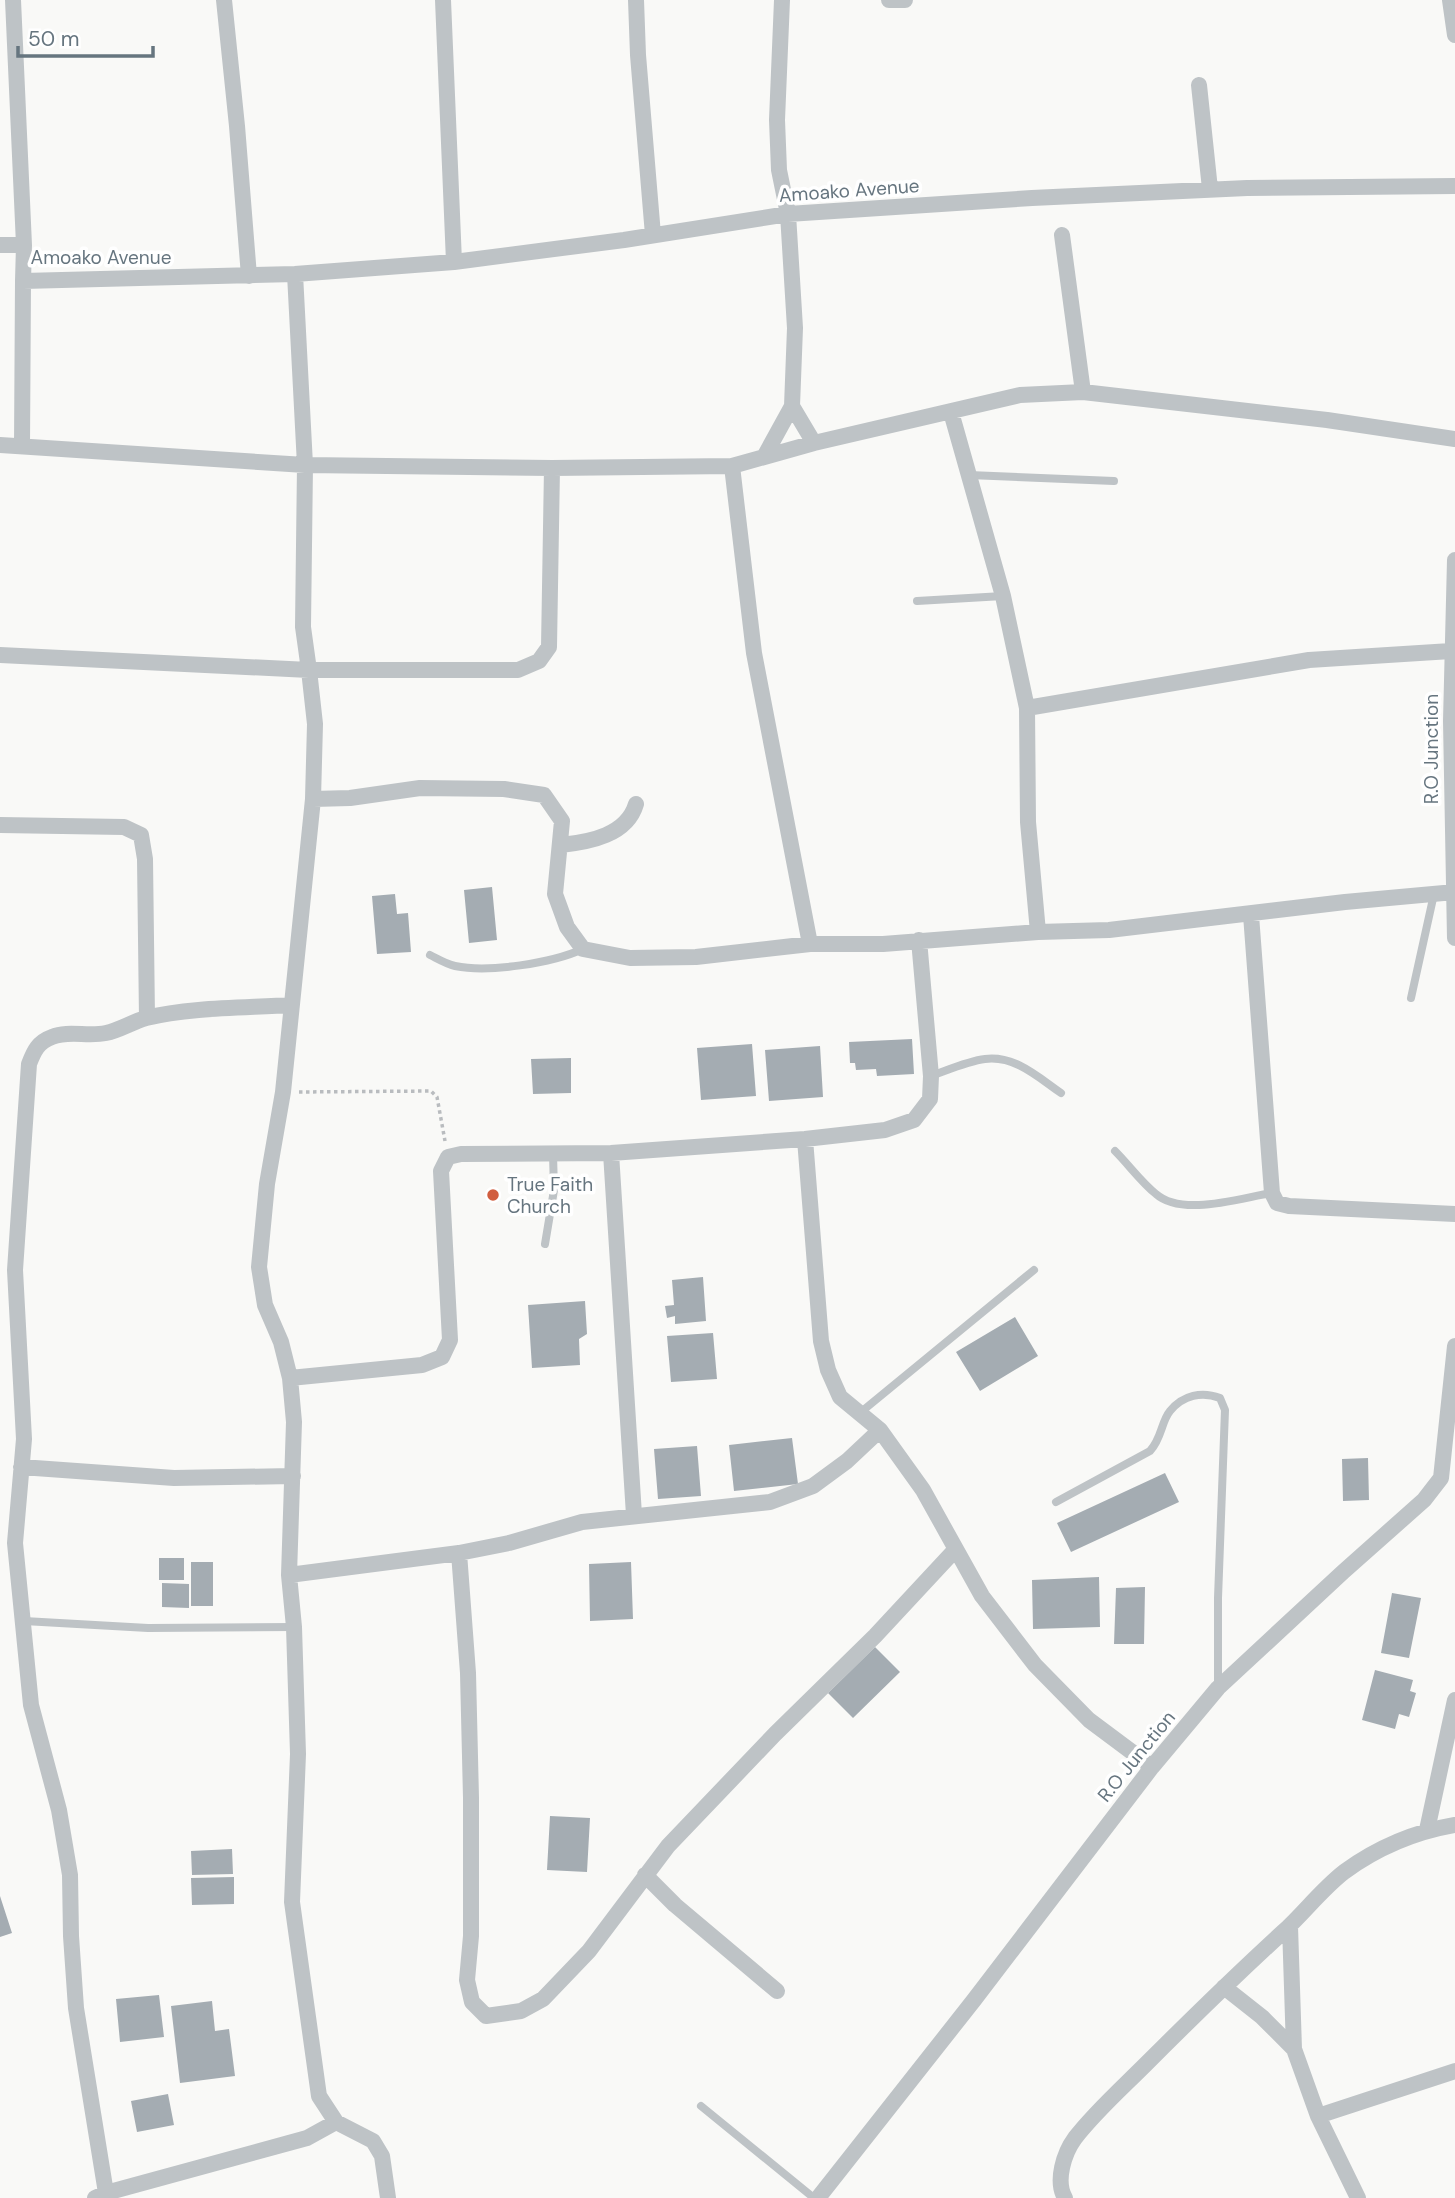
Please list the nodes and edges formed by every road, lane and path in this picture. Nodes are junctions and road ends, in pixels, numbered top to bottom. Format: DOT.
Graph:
graph roads {
  1 [pos="13,0"];
  2 [pos="225,0"];
  3 [pos="443,0"];
  4 [pos="636,0"];
  5 [pos="782,0"];
  6 [pos="889,0"];
  7 [pos="905,0"];
  8 [pos="1450,0"];
  9 [pos="1455,35"];
  10 [pos="8,41"];
  11 [pos="1199,85"];
  12 [pos="1455,186"];
  13 [pos="1210,190"];
  14 [pos="788,214"];
  15 [pos="653,235"];
  16 [pos="1062,235"];
  17 [pos="0,245"];
  18 [pos="24,245"];
  19 [pos="454,262"];
  20 [pos="295,274"];
  21 [pos="249,275"];
  22 [pos="23,281"];
  23 [pos="1083,393"];
  24 [pos="793,406"];
  25 [pos="951,412"];
  26 [pos="1455,439"];
  27 [pos="814,443"];
  28 [pos="0,445"];
  29 [pos="22,446"];
  30 [pos="764,457"];
  31 [pos="305,465"];
  32 [pos="732,466"];
  33 [pos="552,468"];
  34 [pos="969,475"];
  35 [pos="1114,481"];
  36 [pos="1455,560"];
  37 [pos="1003,596"];
  38 [pos="918,601"];
  39 [pos="1451,651"];
  40 [pos="0,655"];
  41 [pos="309,670"];
  42 [pos="1027,709"];
  43 [pos="313,799"];
  44 [pos="636,804"];
  45 [pos="0,825"];
  46 [pos="1454,833"];
  47 [pos="561,845"];
  48 [pos="1454,892"];
  49 [pos="1434,894"];
  50 [pos="1251,915"];
  51 [pos="1038,932"];
  52 [pos="1455,938"];
  53 [pos="919,940"];
  54 [pos="810,944"];
  55 [pos="583,949"];
  56 [pos="430,955"];
  57 [pos="1411,998"];
  58 [pos="292,1005"];
  59 [pos="147,1018"];
  60 [pos="931,1076"];
  61 [pos="283,1092"];
  62 [pos="1061,1093"];
  63 [pos="805,1139"];
  64 [pos="1115,1151"];
  65 [pos="611,1153"];
  66 [pos="553,1154"];
  67 [pos="448,1157"];
  68 [pos="1272,1193"];
  69 [pos="1455,1214"];
  70 [pos="545,1244"];
  71 [pos="1034,1270"];
  72 [pos="1455,1346"];
  73 [pos="290,1378"];
  74 [pos="861,1412"];
  75 [pos="880,1430"];
  76 [pos="21,1467"];
  77 [pos="293,1476"];
  78 [pos="1448,1478"];
  79 [pos="1056,1502"];
  80 [pos="634,1515"];
  81 [pos="955,1550"];
  82 [pos="459,1553"];
  83 [pos="289,1575"];
  84 [pos="24,1621"];
  85 [pos="294,1627"];
  86 [pos="1218,1688"];
  87 [pos="1455,1700"];
  88 [pos="1152,1767"];
  89 [pos="1455,1825"];
  90 [pos="1427,1830"];
  91 [pos="645,1875"];
  92 [pos="1290,1926"];
  93 [pos="1224,1987"];
  94 [pos="777,1991"];
  95 [pos="1294,2049"];
  96 [pos="1455,2071"];
  97 [pos="701,2106"];
  98 [pos="1318,2116"];
  99 [pos="336,2122"];
  100 [pos="101,2196"];
  101 [pos="388,2198"];
  102 [pos="816,2198"];
  103 [pos="1065,2198"];
  104 [pos="1358,2198"];
  1 -- 10 [label="street, Amoako Avenue"];
  2 -- 21 [label="street"];
  3 -- 19 [label="street"];
  4 -- 15 [label="street"];
  5 -- 14 [label="street"];
  6 -- 7 [label="street"];
  8 -- 9 [label="street"];
  10 -- 18 [label="street, Amoako Avenue"];
  11 -- 13 [label="street"];
  12 -- 13 [label="street, Amoako Avenue"];
  13 -- 14 [label="street, Amoako Avenue"];
  14 -- 15 [label="street, Amoako Avenue"];
  14 -- 24 [label="street"];
  15 -- 19 [label="street, Amoako Avenue"];
  16 -- 23 [label="street"];
  17 -- 18 [label="street"];
  18 -- 22 [label="street, Amoako Avenue"];
  19 -- 20 [label="street, Amoako Avenue"];
  20 -- 21 [label="street, Amoako Avenue"];
  20 -- 31 [label="street"];
  21 -- 22 [label="street, Amoako Avenue"];
  22 -- 29 [label="street"];
  23 -- 25 [label="street"];
  23 -- 26 [label="street"];
  24 -- 27 [label="street"];
  24 -- 30 [label="street"];
  25 -- 27 [label="street"];
  25 -- 34 [label="street"];
  27 -- 30 [label="street"];
  28 -- 29 [label="street"];
  29 -- 31 [label="street"];
  30 -- 32 [label="street"];
  31 -- 33 [label="street"];
  31 -- 41 [label="street"];
  32 -- 33 [label="street"];
  32 -- 54 [label="street"];
  33 -- 41 [label="street"];
  34 -- 35 [label="lane"];
  34 -- 37 [label="street"];
  36 -- 39 [label="street, R.O Junction"];
  37 -- 38 [label="lane"];
  37 -- 42 [label="street"];
  39 -- 42 [label="street"];
  39 -- 46 [label="street, R.O Junction"];
  40 -- 41 [label="street"];
  41 -- 43 [label="street"];
  42 -- 51 [label="street"];
  43 -- 47 [label="street"];
  43 -- 58 [label="street"];
  44 -- 47 [label="street"];
  45 -- 59 [label="street"];
  46 -- 48 [label="street, R.O Junction"];
  47 -- 55 [label="street"];
  48 -- 49 [label="street"];
  48 -- 52 [label="street, R.O Junction"];
  49 -- 50 [label="street"];
  49 -- 57 [label="lane"];
  50 -- 51 [label="street"];
  50 -- 68 [label="street"];
  51 -- 53 [label="street"];
  53 -- 54 [label="street"];
  53 -- 60 [label="street"];
  54 -- 55 [label="street"];
  55 -- 56 [label="lane"];
  58 -- 59 [label="street"];
  58 -- 61 [label="street"];
  59 -- 76 [label="street"];
  60 -- 62 [label="lane"];
  60 -- 63 [label="street"];
  61 -- 67 [label="path"];
  61 -- 73 [label="street"];
  63 -- 65 [label="street"];
  63 -- 74 [label="street"];
  64 -- 68 [label="lane"];
  65 -- 66 [label="street"];
  65 -- 80 [label="street"];
  66 -- 67 [label="street"];
  66 -- 70 [label="lane"];
  67 -- 73 [label="street"];
  68 -- 69 [label="street"];
  71 -- 74 [label="lane"];
  72 -- 78 [label="street, R.O Junction"];
  73 -- 77 [label="street"];
  74 -- 75 [label="street"];
  75 -- 80 [label="street"];
  75 -- 81 [label="street"];
  76 -- 77 [label="street"];
  76 -- 84 [label="street"];
  77 -- 83 [label="street"];
  78 -- 86 [label="street, R.O Junction"];
  79 -- 86 [label="lane"];
  80 -- 82 [label="street"];
  81 -- 88 [label="street"];
  81 -- 91 [label="street"];
  82 -- 83 [label="street"];
  82 -- 91 [label="street"];
  83 -- 85 [label="street"];
  84 -- 85 [label="lane"];
  84 -- 100 [label="street"];
  85 -- 99 [label="street"];
  86 -- 88 [label="street, R.O Junction"];
  87 -- 90 [label="street"];
  88 -- 102 [label="street, R.O Junction"];
  89 -- 90 [label="street"];
  90 -- 92 [label="street"];
  91 -- 94 [label="street"];
  92 -- 93 [label="street"];
  92 -- 95 [label="street"];
  93 -- 95 [label="street"];
  93 -- 103 [label="street"];
  95 -- 98 [label="street"];
  96 -- 98 [label="street"];
  97 -- 102 [label="lane"];
  98 -- 104 [label="street"];
  99 -- 100 [label="street"];
  99 -- 101 [label="street"];
}
